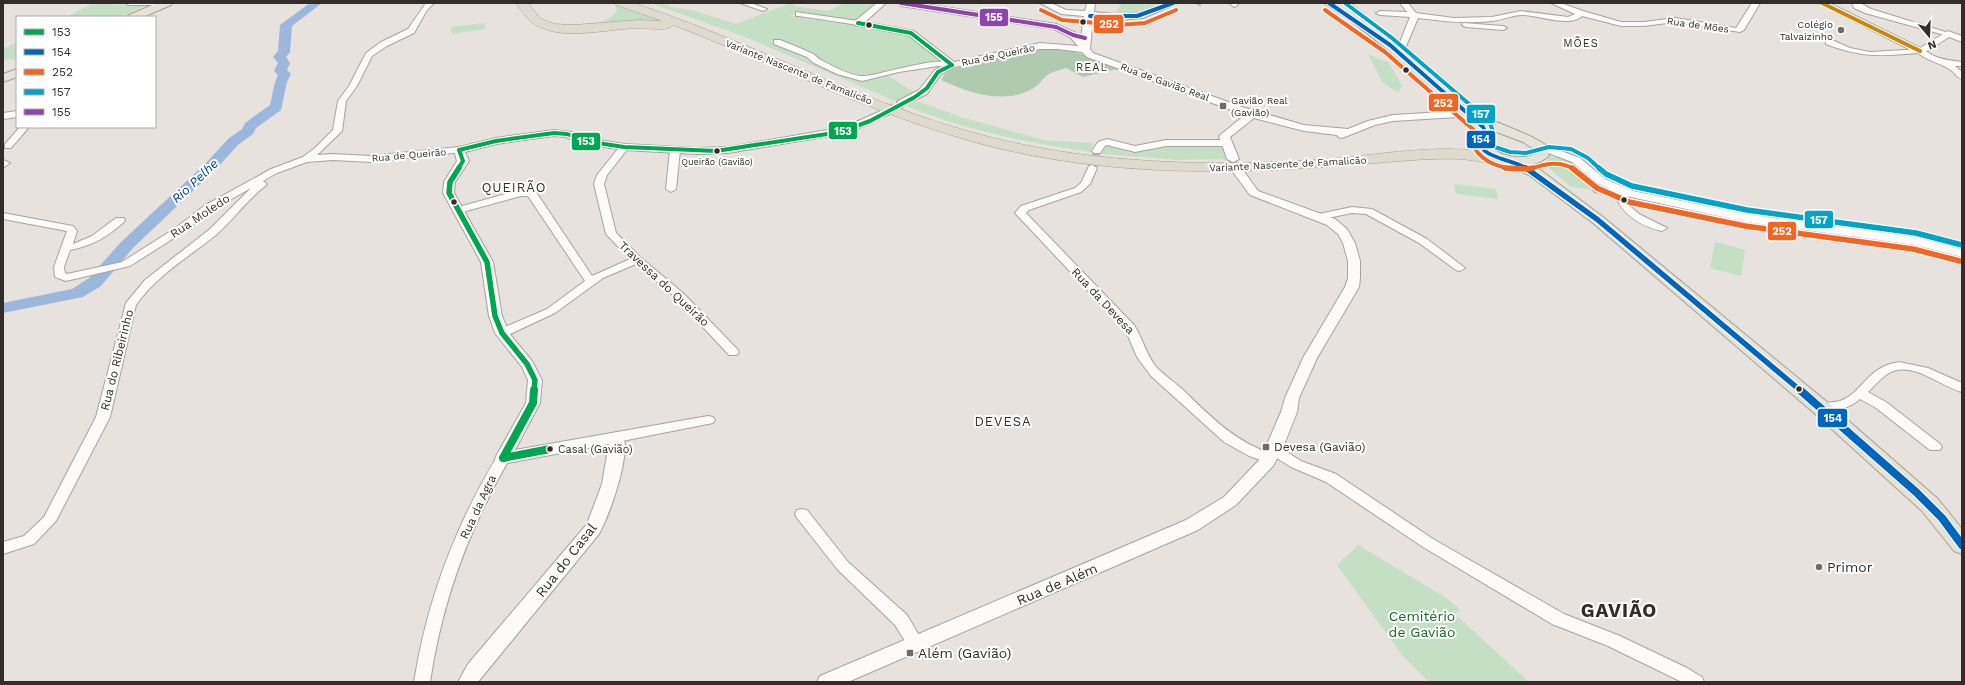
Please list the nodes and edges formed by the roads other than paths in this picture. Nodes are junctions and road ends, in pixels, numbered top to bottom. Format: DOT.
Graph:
graph roads {
  1 [pos="129,3"];
  2 [pos="158,3"];
  3 [pos="167,3"];
  4 [pos="430,3"];
  5 [pos="522,3"];
  6 [pos="530,3"];
  7 [pos="609,3"];
  8 [pos="620,3"];
  9 [pos="744,3"];
  10 [pos="882,3"];
  11 [pos="901,3"];
  12 [pos="1091,3"];
  13 [pos="1173,3"];
  14 [pos="1329,3"];
  15 [pos="1343,3"];
  16 [pos="1404,3"];
  17 [pos="1555,3"];
  18 [pos="1756,3"];
  19 [pos="1822,3"];
  20 [pos="1856,3"];
  21 [pos="645,4"];
  22 [pos="1050,4"];
  23 [pos="764,8"];
  24 [pos="1380,13"];
  25 [pos="799,14"];
  26 [pos="1580,14"];
  27 [pos="1414,15"];
  28 [pos="134,16"];
  29 [pos="1090,16"];
  30 [pos="1454,20"];
  31 [pos="858,23"];
  32 [pos="1502,28"];
  33 [pos="704,34"];
  34 [pos="1948,34"];
  35 [pos="1962,39"];
  36 [pos="777,42"];
  37 [pos="1829,42"];
  38 [pos="1084,45"];
  39 [pos="1396,46"];
  40 [pos="1920,51"];
  41 [pos="1940,62"];
  42 [pos="1962,64"];
  43 [pos="952,65"];
  44 [pos="16,73"];
  45 [pos="1962,77"];
  46 [pos="3,78"];
  47 [pos="902,103"];
  48 [pos="885,112"];
  49 [pos="1460,112"];
  50 [pos="16,114"];
  51 [pos="1251,115"];
  52 [pos="3,116"];
  53 [pos="24,128"];
  54 [pos="1512,134"];
  55 [pos="1481,139"];
  56 [pos="1226,143"];
  57 [pos="8,146"];
  58 [pos="624,147"];
  59 [pos="459,150"];
  60 [pos="675,150"];
  61 [pos="1097,152"];
  62 [pos="1540,153"];
  63 [pos="306,159"];
  64 [pos="1233,159"];
  65 [pos="1506,159"];
  66 [pos="1092,168"];
  67 [pos="274,171"];
  68 [pos="1239,172"];
  69 [pos="671,189"];
  70 [pos="1598,190"];
  71 [pos="1623,193"];
  72 [pos="459,210"];
  73 [pos="3,216"];
  74 [pos="1318,217"];
  75 [pos="120,220"];
  76 [pos="1598,220"];
  77 [pos="1662,228"];
  78 [pos="67,248"];
  79 [pos="1962,252"];
  80 [pos="637,260"];
  81 [pos="1460,268"];
  82 [pos="590,281"];
  83 [pos="502,333"];
  84 [pos="733,352"];
  85 [pos="1962,388"];
  86 [pos="1859,394"];
  87 [pos="1820,407"];
  88 [pos="708,420"];
  89 [pos="617,437"];
  90 [pos="1935,447"];
  91 [pos="1270,457"];
  92 [pos="503,458"];
  93 [pos="802,514"];
  94 [pos="1962,545"];
  95 [pos="3,548"];
  96 [pos="916,644"];
  97 [pos="422,682"];
  98 [pos="468,682"];
  99 [pos="827,682"];
  100 [pos="1695,682"];
  1 -- 2 [label="street"];
  3 -- 28 [label="main road"];
  4 -- 63 [label="street"];
  5 -- 33 [label="highway"];
  6 -- 7 [label="highway"];
  8 -- 33 [label="highway, Variante Nascente de Famalicão"];
  9 -- 23 [label="street"];
  10 -- 31 [label="street"];
  11 -- 38 [label="street"];
  12 -- 29 [label="street"];
  13 -- 29 [label="street"];
  14 -- 49 [label="main road"];
  15 -- 39 [label="main road"];
  16 -- 27 [label="street"];
  17 -- 26 [label="street"];
  18 -- 26 [label="street, Rua de Mões"];
  19 -- 40 [label="street"];
  20 -- 34 [label="street"];
  21 -- 55 [label="highway, Variante Nascente de Famalicão"];
  22 -- 29 [label="street"];
  24 -- 27 [label="street, Rua de Mões"];
  25 -- 31 [label="street"];
  26 -- 30 [label="street, Rua de Mões"];
  27 -- 30 [label="street, Rua de Mões"];
  27 -- 39 [label="street"];
  29 -- 38 [label="street"];
  30 -- 32 [label="street"];
  31 -- 43 [label="street"];
  33 -- 65 [label="highway, Variante Nascente de Famalicão"];
  34 -- 35 [label="street"];
  34 -- 40 [label="street"];
  36 -- 43 [label="street"];
  37 -- 40 [label="street"];
  38 -- 43 [label="street, Rua de Queirão"];
  38 -- 51 [label="street, Rua de Gavião Real"];
  39 -- 54 [label="main road"];
  40 -- 41 [label="street"];
  41 -- 42 [label="street"];
  41 -- 45 [label="street"];
  43 -- 47 [label="street, Rua de Queirão"];
  44 -- 46 [label="main road"];
  48 -- 60 [label="street, Rua de Queirão"];
  49 -- 51 [label="street, Rua de Gavião Real"];
  49 -- 55 [label="main road"];
  50 -- 52 [label="street"];
  51 -- 56 [label="street"];
  53 -- 57 [label="street"];
  54 -- 55 [label="main road"];
  54 -- 62 [label="main road"];
  55 -- 65 [label="main road"];
  56 -- 61 [label="street"];
  56 -- 64 [label="street"];
  58 -- 59 [label="street, Rua de Queirão"];
  58 -- 60 [label="street, Rua de Queirão"];
  58 -- 80 [label="street, Travessa do Queirão"];
  59 -- 63 [label="street, Rua de Queirão"];
  59 -- 72 [label="street, Rua da Agra"];
  60 -- 69 [label="street"];
  62 -- 65 [label="main road"];
  62 -- 71 [label="street"];
  62 -- 76 [label="main road"];
  63 -- 67 [label="street, Rua Moledo"];
  65 -- 76 [label="main road"];
  66 -- 91 [label="street, Rua da Devesa"];
  67 -- 78 [label="street, Rua Moledo"];
  67 -- 95 [label="street, Rua do Ribeirinho"];
  68 -- 74 [label="street"];
  70 -- 71 [label="street"];
  71 -- 77 [label="street"];
  71 -- 79 [label="street"];
  72 -- 82 [label="street"];
  72 -- 83 [label="street, Rua da Agra"];
  73 -- 78 [label="street"];
  74 -- 81 [label="street"];
  74 -- 91 [label="street"];
  75 -- 78 [label="street"];
  76 -- 87 [label="main road"];
  80 -- 82 [label="street"];
  80 -- 84 [label="street, Travessa do Queirão"];
  82 -- 83 [label="street"];
  83 -- 92 [label="street, Rua da Agra"];
  85 -- 86 [label="street"];
  86 -- 87 [label="street"];
  86 -- 90 [label="street"];
  87 -- 94 [label="main road"];
  88 -- 89 [label="street"];
  89 -- 92 [label="street"];
  89 -- 98 [label="street, Rua do Casal"];
  91 -- 96 [label="street, Rua de Além"];
  91 -- 100 [label="street, Rua da Devesa"];
  92 -- 97 [label="street, Rua da Agra"];
  93 -- 96 [label="street"];
  96 -- 99 [label="street, Rua de Além"];
}
